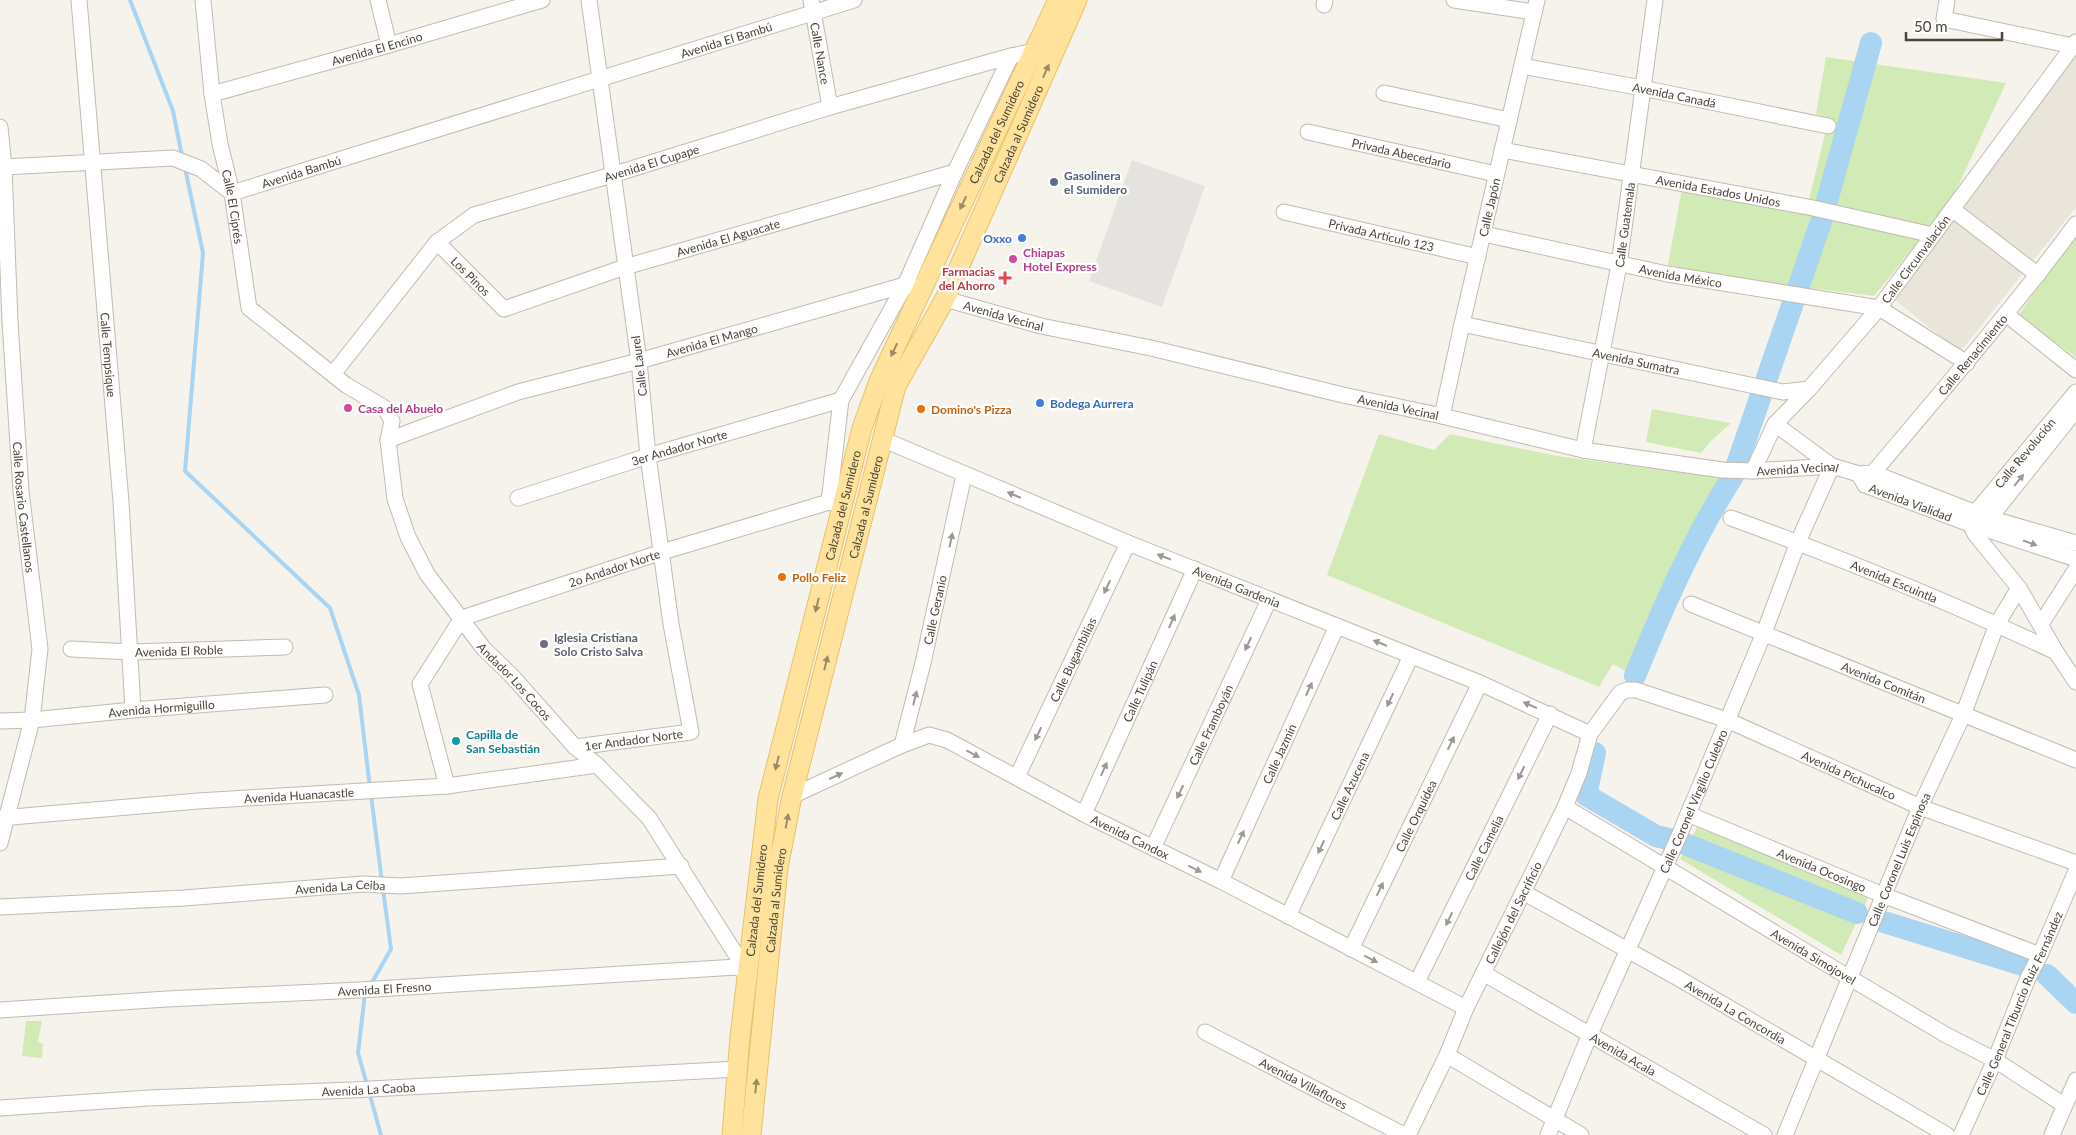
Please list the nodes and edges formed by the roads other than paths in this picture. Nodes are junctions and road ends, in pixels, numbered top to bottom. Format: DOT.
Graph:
graph roads {
  1 [pos="79,0"];
  2 [pos="205,0"];
  3 [pos="378,0"];
  4 [pos="542,0"];
  5 [pos="589,0"];
  6 [pos="854,0"];
  7 [pos="1058,0"];
  8 [pos="1077,0"];
  9 [pos="1454,0"];
  10 [pos="1655,0"];
  11 [pos="1947,0"];
  12 [pos="812,6"];
  13 [pos="1535,6"];
  14 [pos="1056,26"];
  15 [pos="2075,44"];
  16 [pos="389,45"];
  17 [pos="1035,51"];
  18 [pos="1011,56"];
  19 [pos="1522,66"];
  20 [pos="599,79"];
  21 [pos="1642,88"];
  22 [pos="1384,93"];
  23 [pos="212,94"];
  24 [pos="830,107"];
  25 [pos="1509,120"];
  26 [pos="1828,126"];
  27 [pos="0,127"];
  28 [pos="1308,132"];
  29 [pos="1502,150"];
  30 [pos="93,162"];
  31 [pos="4,167"];
  32 [pos="955,172"];
  33 [pos="1633,173"];
  34 [pos="1496,174"];
  35 [pos="612,175"];
  36 [pos="232,193"];
  37 [pos="1952,209"];
  38 [pos="1284,212"];
  39 [pos="2076,224"];
  40 [pos="1484,234"];
  41 [pos="1933,235"];
  42 [pos="437,242"];
  43 [pos="1478,257"];
  44 [pos="1619,265"];
  45 [pos="625,267"];
  46 [pos="2038,275"];
  47 [pos="914,287"];
  48 [pos="944,299"];
  49 [pos="1879,308"];
  50 [pos="504,310"];
  51 [pos="2006,314"];
  52 [pos="5,321"];
  53 [pos="1462,324"];
  54 [pos="1601,353"];
  55 [pos="639,361"];
  56 [pos="1967,363"];
  57 [pos="2076,370"];
  58 [pos="333,374"];
  59 [pos="1809,389"];
  60 [pos="2076,392"];
  61 [pos="840,400"];
  62 [pos="2076,410"];
  63 [pos="1442,416"];
  64 [pos="1775,424"];
  65 [pos="882,439"];
  66 [pos="388,440"];
  67 [pos="1584,450"];
  68 [pos="648,456"];
  69 [pos="1832,466"];
  70 [pos="1754,471"];
  71 [pos="964,475"];
  72 [pos="1866,477"];
  73 [pos="518,498"];
  74 [pos="835,503"];
  75 [pos="1731,518"];
  76 [pos="1978,523"];
  77 [pos="1798,542"];
  78 [pos="1128,543"];
  79 [pos="2076,544"];
  80 [pos="662,552"];
  81 [pos="2076,559"];
  82 [pos="2076,569"];
  83 [pos="1195,570"];
  84 [pos="2019,588"];
  85 [pos="1269,600"];
  86 [pos="1691,604"];
  87 [pos="462,618"];
  88 [pos="1997,624"];
  89 [pos="2041,624"];
  90 [pos="1337,626"];
  91 [pos="810,633"];
  92 [pos="1764,633"];
  93 [pos="831,641"];
  94 [pos="285,647"];
  95 [pos="72,649"];
  96 [pos="131,652"];
  97 [pos="2056,652"];
  98 [pos="1411,656"];
  99 [pos="2076,682"];
  100 [pos="1480,683"];
  101 [pos="1620,693"];
  102 [pos="325,695"];
  103 [pos="133,710"];
  104 [pos="1550,714"];
  105 [pos="1963,714"];
  106 [pos="32,720"];
  107 [pos="1727,720"];
  108 [pos="0,721"];
  109 [pos="691,732"];
  110 [pos="1590,734"];
  111 [pos="902,745"];
  112 [pos="575,747"];
  113 [pos="2076,760"];
  114 [pos="597,766"];
  115 [pos="1017,777"];
  116 [pos="447,786"];
  117 [pos="792,796"];
  118 [pos="1565,807"];
  119 [pos="1920,807"];
  120 [pos="1084,814"];
  121 [pos="1688,814"];
  122 [pos="3,818"];
  123 [pos="0,843"];
  124 [pos="1153,848"];
  125 [pos="1667,863"];
  126 [pos="2076,863"];
  127 [pos="681,866"];
  128 [pos="2076,871"];
  129 [pos="1221,881"];
  130 [pos="1523,892"];
  131 [pos="1883,896"];
  132 [pos="0,907"];
  133 [pos="1288,916"];
  134 [pos="1351,949"];
  135 [pos="1627,952"];
  136 [pos="2040,956"];
  137 [pos="767,970"];
  138 [pos="1483,973"];
  139 [pos="749,975"];
  140 [pos="1850,978"];
  141 [pos="1417,982"];
  142 [pos="1466,1008"];
  143 [pos="0,1010"];
  144 [pos="1205,1032"];
  145 [pos="1590,1034"];
  146 [pos="1447,1055"];
  147 [pos="1815,1059"];
  148 [pos="1995,1060"];
  149 [pos="738,1069"];
  150 [pos="2076,1080"];
  151 [pos="2064,1105"];
  152 [pos="0,1108"];
  153 [pos="1554,1119"];
  154 [pos="732,1135"];
  155 [pos="751,1135"];
  156 [pos="1404,1135"];
  157 [pos="1408,1135"];
  158 [pos="1548,1135"];
  159 [pos="1581,1135"];
  160 [pos="1764,1135"];
  161 [pos="1785,1135"];
  162 [pos="1947,1135"];
  163 [pos="1961,1135"];
  164 [pos="2052,1135"];
  1 -- 30 [label="street, Calle Tempsique"];
  2 -- 23 [label="street, Calle El Ciprés"];
  3 -- 16 [label="street"];
  4 -- 16 [label="street, Avenida El Encino"];
  5 -- 20 [label="street, Calle Laurel"];
  6 -- 12 [label="street, Avenida El Bambú"];
  7 -- 14 [label="main road, Calzada del Sumidero"];
  8 -- 14 [label="main road, Calzada al Sumidero"];
  9 -- 13 [label="street"];
  10 -- 21 [label="street, Calle Guatemala"];
  11 -- 15 [label="street"];
  12 -- 20 [label="street, Avenida El Bambú"];
  12 -- 24 [label="street, Calle Nance"];
  13 -- 19 [label="street, Calle Japón"];
  14 -- 17 [label="main road, Calzada del Sumidero"];
  48 -- 14 [label="main road, Calzada al Sumidero, one-way"];
  15 -- 37 [label="street, Calle Circunvalación"];
  16 -- 23 [label="street, Avenida El Encino"];
  17 -- 18 [label="street, Avenida El Cupape"];
  17 -- 47 [label="main road, Calzada del Sumidero, one-way"];
  18 -- 24 [label="street, Avenida El Cupape"];
  18 -- 32 [label="street"];
  19 -- 21 [label="street, Avenida Canadá"];
  19 -- 25 [label="street, Calle Japón"];
  20 -- 35 [label="street, Calle Laurel"];
  20 -- 36 [label="street, Avenida Bambú"];
  21 -- 26 [label="street, Avenida Canadá"];
  21 -- 33 [label="street, Calle Guatemala"];
  22 -- 25 [label="street"];
  23 -- 36 [label="street, Calle El Ciprés"];
  24 -- 35 [label="street, Avenida El Cupape"];
  25 -- 29 [label="street, Calle Japón"];
  27 -- 31 [label="street, Calle Rosario Castellanos"];
  28 -- 34 [label="street, Privada Abecedario"];
  29 -- 33 [label="street, Avenida Estados Unidos"];
  29 -- 34 [label="street, Calle Japón"];
  30 -- 31 [label="street"];
  30 -- 36 [label="street"];
  30 -- 96 [label="street, Calle Tempsique"];
  31 -- 52 [label="street, Calle Rosario Castellanos"];
  32 -- 45 [label="street, Avenida El Aguacate"];
  32 -- 47 [label="street"];
  33 -- 41 [label="street, Avenida Estados Unidos"];
  33 -- 44 [label="street, Calle Guatemala"];
  34 -- 40 [label="street, Calle Japón"];
  35 -- 42 [label="street, Avenida El Cupape"];
  35 -- 45 [label="street, Calle Laurel"];
  36 -- 58 [label="street, Calle El Ciprés"];
  37 -- 41 [label="street, Calle Circunvalación"];
  37 -- 46 [label="street"];
  38 -- 43 [label="street, Privada Artículo 123"];
  39 -- 46 [label="street, Calle Renacimiento"];
  40 -- 43 [label="street, Calle Japón"];
  40 -- 44 [label="street, Avenida México"];
  41 -- 49 [label="street, Calle Circunvalación"];
  42 -- 50 [label="street, Los Pinos"];
  42 -- 58 [label="street, Avenida El Cupape"];
  43 -- 53 [label="street, Calle Japón"];
  44 -- 49 [label="street, Avenida México"];
  44 -- 54 [label="street, Calle Guatemala"];
  45 -- 50 [label="street, Avenida El Aguacate"];
  45 -- 55 [label="street, Calle Laurel"];
  46 -- 51 [label="street, Calle Renacimiento"];
  47 -- 55 [label="street, Avenida El Mango"];
  47 -- 61 [label="street"];
  47 -- 74 [label="main road, Calzada del Sumidero, one-way"];
  48 -- 63 [label="street, Avenida Vecinal"];
  48 -- 65 [label="main road, Calzada al Sumidero"];
  49 -- 56 [label="street"];
  49 -- 59 [label="street, Calle Circunvalación"];
  51 -- 56 [label="street, Calle Renacimiento"];
  51 -- 57 [label="street"];
  52 -- 106 [label="street, Calle Rosario Castellanos"];
  53 -- 54 [label="street, Avenida Sumatra"];
  53 -- 63 [label="street, Calle Japón"];
  54 -- 59 [label="street, Avenida Sumatra"];
  54 -- 67 [label="street, Calle Guatemala"];
  55 -- 66 [label="street, Avenida El Mango"];
  55 -- 68 [label="street, Calle Laurel"];
  56 -- 72 [label="street, Calle Renacimiento"];
  58 -- 66 [label="street, Andador Los Cocos"];
  59 -- 64 [label="street, Calle Circunvalación"];
  60 -- 76 [label="street, Calle Revolución"];
  61 -- 68 [label="street, 3er Andador Norte"];
  61 -- 74 [label="street"];
  76 -- 62 [label="street, Calle Revolución, one-way"];
  63 -- 67 [label="street, Avenida Vecinal"];
  64 -- 69 [label="street"];
  64 -- 70 [label="street, Calle Circunvalación"];
  65 -- 71 [label="street, Avenida Gardenia"];
  65 -- 93 [label="main road, Calzada al Sumidero"];
  66 -- 87 [label="street, Andador Los Cocos"];
  67 -- 70 [label="street, Avenida Vecinal"];
  68 -- 73 [label="street, 3er Andador Norte"];
  68 -- 80 [label="street, Calle Laurel"];
  69 -- 70 [label="street, Avenida Vecinal"];
  69 -- 72 [label="street, Avenida Vecinal"];
  69 -- 77 [label="street, Calle Coronel Virgilio Culebro"];
  78 -- 71 [label="street, Avenida Gardenia, one-way"];
  111 -- 71 [label="street, Calle Geranio, one-way"];
  72 -- 76 [label="street, Avenida Vialidad"];
  74 -- 80 [label="street, 2o Andador Norte"];
  74 -- 91 [label="main road, Calzada del Sumidero, one-way"];
  75 -- 77 [label="street, Avenida Escuintla"];
  76 -- 79 [label="street, Avenida Vialidad"];
  76 -- 81 [label="street, Avenida Vialidad, one-way"];
  76 -- 84 [label="street"];
  77 -- 88 [label="street, Avenida Escuintla"];
  77 -- 92 [label="street, Calle Coronel Virgilio Culebro"];
  83 -- 78 [label="street, Avenida Gardenia, one-way"];
  78 -- 115 [label="street, Calle Bugambilias, one-way"];
  80 -- 87 [label="street, 2o Andador Norte"];
  80 -- 109 [label="street, Calle Laurel"];
  82 -- 89 [label="street"];
  83 -- 85 [label="street, Avenida Gardenia"];
  120 -- 83 [label="street, Calle Tulipán, one-way"];
  84 -- 88 [label="street, Calle Coronel Luis Espinosa"];
  84 -- 89 [label="street"];
  85 -- 90 [label="street, Avenida Gardenia"];
  85 -- 124 [label="street, Calle Framboyán, one-way"];
  86 -- 92 [label="street, Avenida Comitán"];
  87 -- 112 [label="street, Andador Los Cocos"];
  87 -- 116 [label="street"];
  88 -- 97 [label="street, Avenida Escuintla"];
  88 -- 105 [label="street, Calle Coronel Luis Espinosa"];
  89 -- 97 [label="street"];
  98 -- 90 [label="street, Avenida Gardenia, one-way"];
  129 -- 90 [label="street, Calle Jazmín, one-way"];
  91 -- 93 [label="main road"];
  91 -- 139 [label="main road, Calzada del Sumidero, one-way"];
  92 -- 105 [label="street, Avenida Comitán"];
  92 -- 107 [label="street, Calle Coronel Virgilio Culebro"];
  117 -- 93 [label="main road, Calzada al Sumidero, one-way"];
  94 -- 96 [label="street, Avenida El Roble"];
  95 -- 96 [label="street, Avenida El Roble"];
  96 -- 103 [label="street, Calle Tempsique"];
  97 -- 99 [label="street"];
  98 -- 100 [label="street, Avenida Gardenia"];
  98 -- 133 [label="street, Calle Azucena, one-way"];
  104 -- 100 [label="street, Avenida Gardenia, one-way"];
  134 -- 100 [label="street, Calle Orquídea, one-way"];
  101 -- 107 [label="street, Avenida Pichucalco"];
  101 -- 110 [label="street, Callejón del Sacrificio"];
  102 -- 103 [label="street, Avenida Hormiguillo"];
  103 -- 106 [label="street, Avenida Hormiguillo"];
  104 -- 110 [label="street, Avenida Gardenia"];
  104 -- 141 [label="street, Calle Camelia, one-way"];
  105 -- 113 [label="street, Avenida Comitán"];
  105 -- 119 [label="street, Calle Coronel Luis Espinosa"];
  106 -- 108 [label="street, Avenida Hormiguillo"];
  106 -- 122 [label="street, Calle Rosario Castellanos"];
  107 -- 119 [label="street, Avenida Pichucalco"];
  107 -- 121 [label="street, Calle Coronel Virgilio Culebro"];
  109 -- 112 [label="street, 1er Andador Norte"];
  110 -- 118 [label="street, Callejón del Sacrificio"];
  111 -- 115 [label="street, Avenida Candox, one-way"];
  117 -- 111 [label="street, Avenida Candox, one-way"];
  112 -- 114 [label="street, Andador Los Cocos"];
  114 -- 116 [label="street, Avenida Huanacastle"];
  114 -- 127 [label="street, Andador Los Cocos"];
  115 -- 120 [label="street, Avenida Candox"];
  116 -- 122 [label="street, Avenida Huanacastle"];
  137 -- 117 [label="main road, Calzada al Sumidero, one-way"];
  118 -- 125 [label="street, Avenida Simojovel"];
  118 -- 130 [label="street, Callejón del Sacrificio"];
  119 -- 126 [label="street, Avenida Pichucalco"];
  119 -- 131 [label="street, Calle Coronel Luis Espinosa"];
  120 -- 124 [label="street, Avenida Candox"];
  121 -- 125 [label="street, Calle Coronel Virgilio Culebro"];
  121 -- 131 [label="street, Avenida Ocosingo"];
  122 -- 123 [label="street, Calle Rosario Castellanos"];
  124 -- 129 [label="street, Avenida Candox, one-way"];
  125 -- 135 [label="street, Calle Coronel Virgilio Culebro"];
  125 -- 140 [label="street, Avenida Simojovel"];
  127 -- 132 [label="street, Avenida La Ceiba"];
  127 -- 139 [label="street, Andador Los Cocos"];
  128 -- 136 [label="street, Calle General Tiburcio Ruiz Fernández"];
  129 -- 133 [label="street, Avenida Candox"];
  130 -- 135 [label="street, Avenida La Concordia"];
  130 -- 138 [label="street, Callejón del Sacrificio"];
  131 -- 136 [label="street, Avenida Ocosingo"];
  131 -- 140 [label="street, Calle Coronel Luis Espinosa"];
  133 -- 134 [label="street, Avenida Candox"];
  134 -- 141 [label="street, Avenida Candox, one-way"];
  135 -- 145 [label="street, Calle Coronel Virgilio Culebro"];
  135 -- 147 [label="street, Avenida La Concordia"];
  136 -- 148 [label="street, Calle General Tiburcio Ruiz Fernández"];
  137 -- 139 [label="street"];
  155 -- 137 [label="main road, Calzada al Sumidero, one-way"];
  138 -- 142 [label="street, Callejón del Sacrificio"];
  138 -- 145 [label="street, Avenida Acala"];
  139 -- 143 [label="street, Avenida El Fresno"];
  139 -- 149 [label="main road, Calzada del Sumidero"];
  140 -- 147 [label="street, Calle Coronel Luis Espinosa"];
  140 -- 148 [label="street, Avenida Simojovel"];
  141 -- 142 [label="street, Avenida Candox"];
  142 -- 146 [label="street, Callejón del Sacrificio"];
  144 -- 156 [label="street, Avenida Villaflores"];
  145 -- 153 [label="street, Calle Coronel Virgilio Culebro"];
  145 -- 160 [label="street, Avenida Acala"];
  146 -- 153 [label="street"];
  146 -- 157 [label="street, Callejón del Sacrificio"];
  147 -- 161 [label="street, Calle Coronel Luis Espinosa"];
  147 -- 162 [label="street, Avenida La Concordia"];
  148 -- 151 [label="street, Avenida Simojovel"];
  148 -- 163 [label="street, Calle General Tiburcio Ruiz Fernández"];
  149 -- 152 [label="street, Avenida La Caoba"];
  149 -- 154 [label="main road, Calzada del Sumidero"];
  150 -- 151 [label="street"];
  151 -- 164 [label="street"];
  153 -- 158 [label="street, Calle Coronel Virgilio Culebro"];
  153 -- 159 [label="street"];
}
